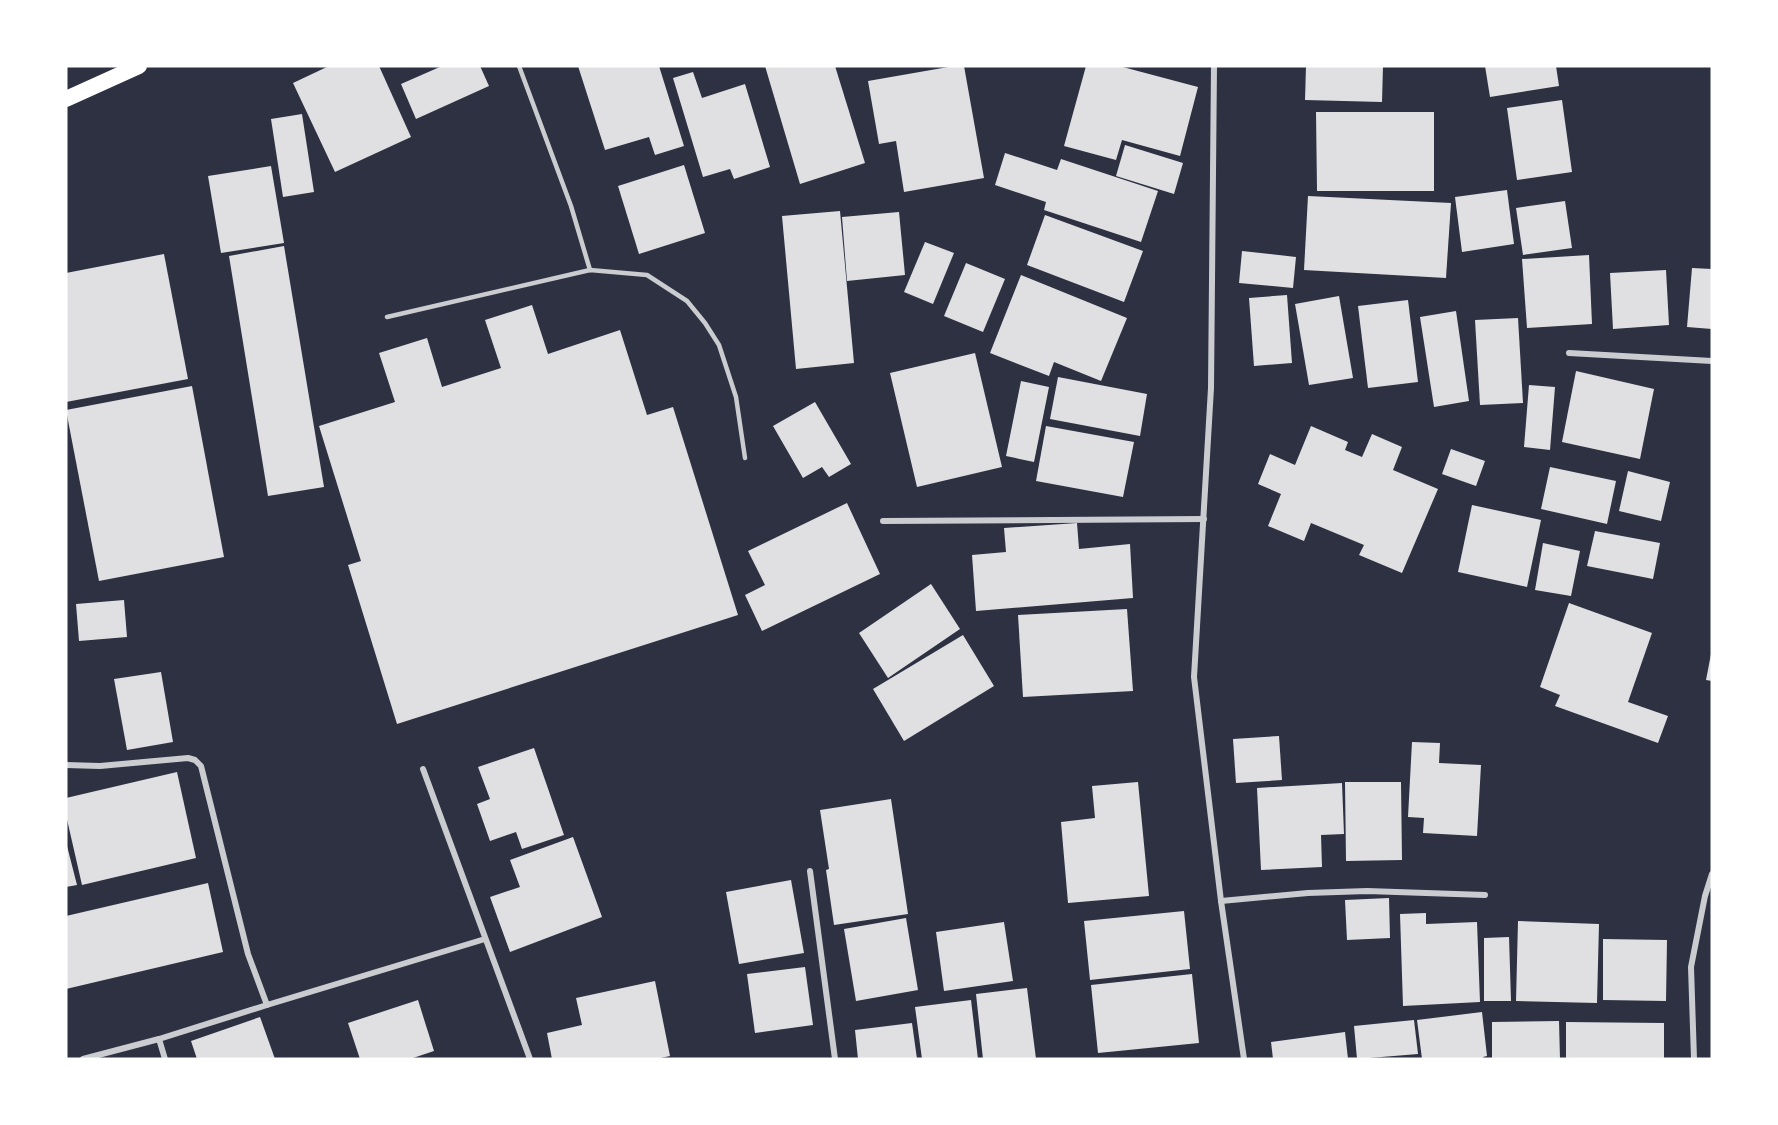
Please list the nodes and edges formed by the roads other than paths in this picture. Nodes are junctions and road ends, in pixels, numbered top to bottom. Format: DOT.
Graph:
graph roads {
  1 [pos="139,66"];
  2 [pos="519,66"];
  3 [pos="1214,66"];
  4 [pos="66,99"];
  5 [pos="590,270"];
  6 [pos="387,317"];
  7 [pos="1569,353"];
  8 [pos="1712,361"];
  9 [pos="746,458"];
  10 [pos="1204,519"];
  11 [pos="883,521"];
  12 [pos="66,765"];
  13 [pos="423,769"];
  14 [pos="810,871"];
  15 [pos="1712,874"];
  16 [pos="1485,895"];
  17 [pos="1221,901"];
  18 [pos="485,939"];
  19 [pos="267,1005"];
  20 [pos="159,1039"];
  21 [pos="83,1059"];
  22 [pos="165,1059"];
  23 [pos="530,1059"];
  24 [pos="835,1059"];
  25 [pos="1244,1059"];
  26 [pos="1694,1059"];
  1 -- 4 [label="highway"];
  2 -- 5 [label="lane"];
  3 -- 10 [label="street"];
  5 -- 6 [label="lane"];
  5 -- 9 [label="lane"];
  7 -- 8 [label="street"];
  10 -- 11 [label="street"];
  10 -- 17 [label="street"];
  12 -- 19 [label="street"];
  13 -- 18 [label="street"];
  14 -- 24 [label="street"];
  15 -- 26 [label="street"];
  16 -- 17 [label="street"];
  17 -- 25 [label="street"];
  18 -- 19 [label="street"];
  18 -- 23 [label="street"];
  19 -- 20 [label="street"];
  20 -- 21 [label="street"];
  20 -- 22 [label="street"];
}
